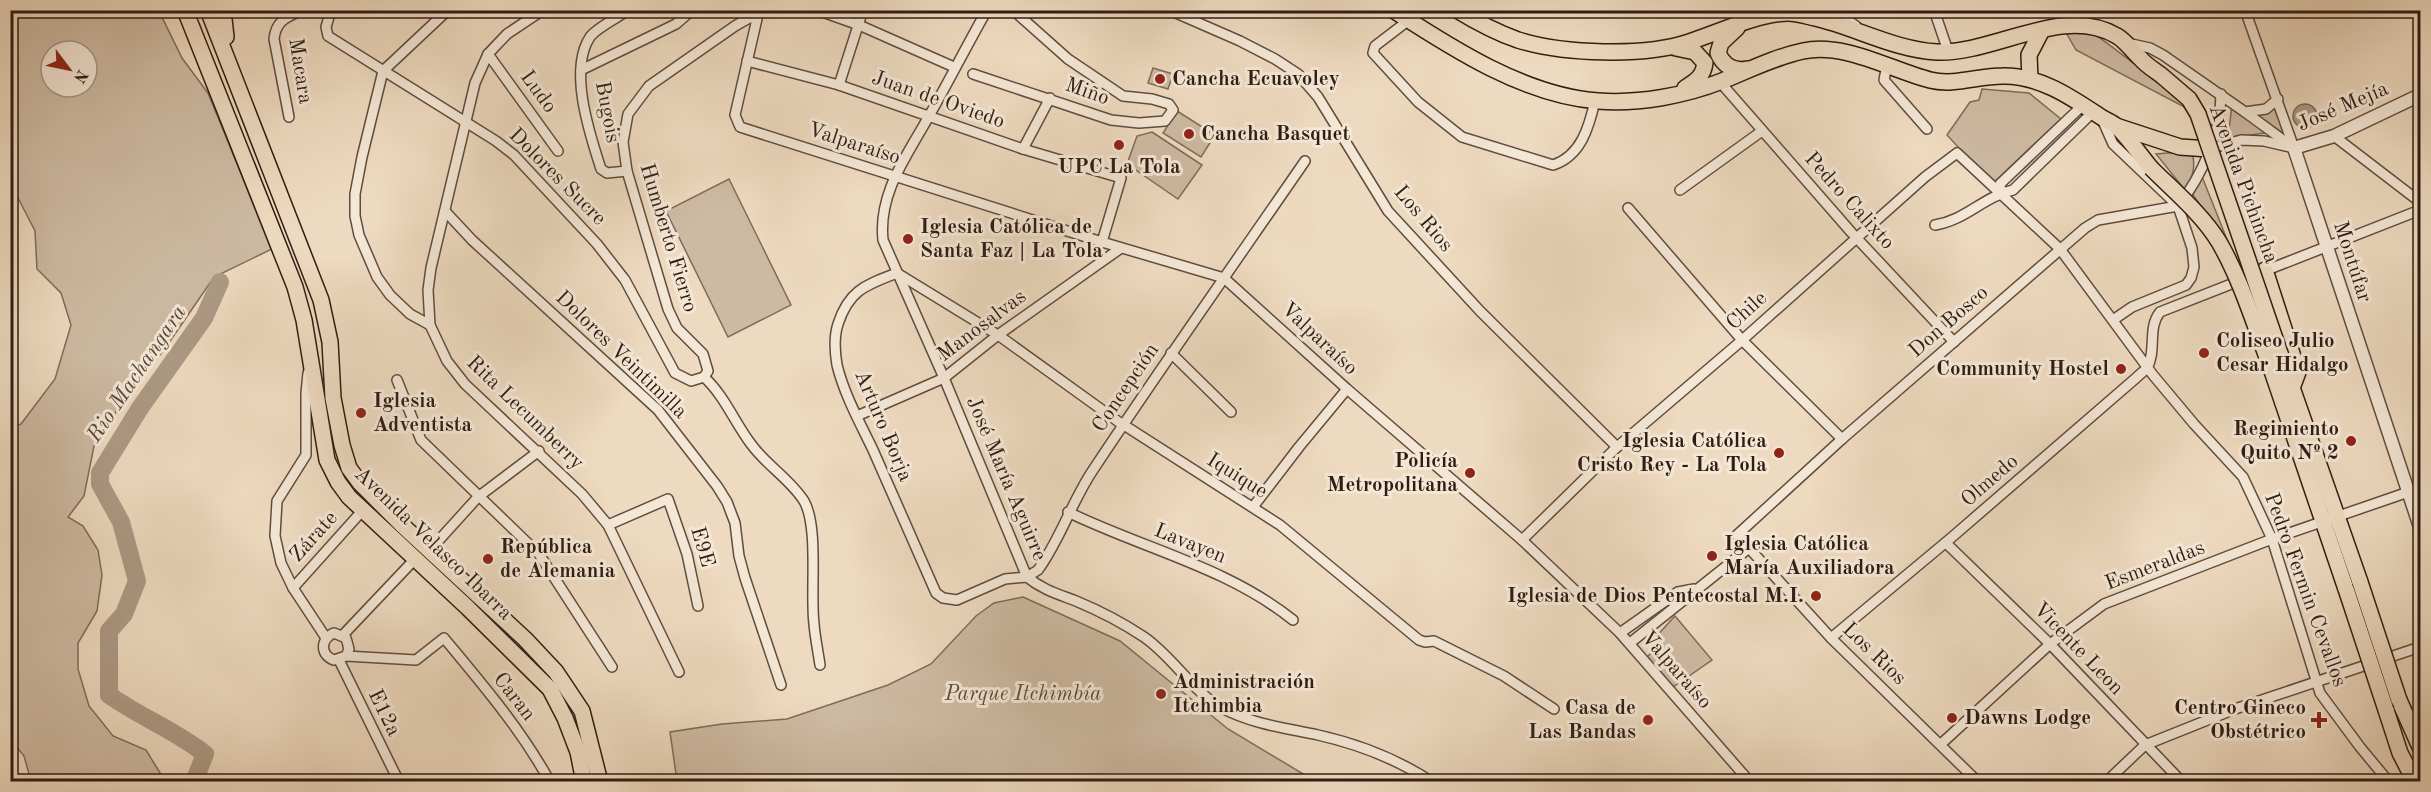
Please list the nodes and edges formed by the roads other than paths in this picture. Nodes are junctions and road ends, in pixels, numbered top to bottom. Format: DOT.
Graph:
graph roads {
  1 [pos="185,10"];
  2 [pos="208,10"];
  3 [pos="223,10"];
  4 [pos="303,10"];
  5 [pos="331,10"];
  6 [pos="448,10"];
  7 [pos="543,10"];
  8 [pos="628,10"];
  9 [pos="692,10"];
  10 [pos="817,10"];
  11 [pos="863,10"];
  12 [pos="987,10"];
  13 [pos="1013,10"];
  14 [pos="1169,10"];
  15 [pos="1393,10"];
  16 [pos="1457,10"];
  17 [pos="1833,10"];
  18 [pos="1934,10"];
  19 [pos="2245,10"];
  20 [pos="757,14"];
  21 [pos="1409,20"];
  22 [pos="1742,24"];
  23 [pos="859,25"];
  24 [pos="2041,32"];
  25 [pos="1865,33"];
  26 [pos="2126,42"];
  27 [pos="1670,47"];
  28 [pos="1948,51"];
  29 [pos="488,54"];
  30 [pos="747,61"];
  31 [pos="1887,65"];
  32 [pos="1756,66"];
  33 [pos="231,67"];
  34 [pos="954,67"];
  35 [pos="581,70"];
  36 [pos="383,71"];
  37 [pos="973,74"];
  38 [pos="2030,79"];
  39 [pos="1720,82"];
  40 [pos="839,86"];
  41 [pos="2221,94"];
  42 [pos="2421,95"];
  43 [pos="1669,97"];
  44 [pos="1050,98"];
  45 [pos="2278,99"];
  46 [pos="1595,101"];
  47 [pos="2092,111"];
  48 [pos="2245,112"];
  49 [pos="929,116"];
  50 [pos="289,117"];
  51 [pos="466,122"];
  52 [pos="2116,126"];
  53 [pos="1928,129"];
  54 [pos="1762,131"];
  55 [pos="2334,135"];
  56 [pos="2294,148"];
  57 [pos="1023,149"];
  58 [pos="2210,149"];
  59 [pos="558,151"];
  60 [pos="1305,161"];
  61 [pos="627,171"];
  62 [pos="894,175"];
  63 [pos="1680,190"];
  64 [pos="2001,193"];
  65 [pos="2421,202"];
  66 [pos="2178,206"];
  67 [pos="1628,208"];
  68 [pos="2421,210"];
  69 [pos="445,211"];
  70 [pos="1935,225"];
  71 [pos="1856,237"];
  72 [pos="1102,242"];
  73 [pos="2326,247"];
  74 [pos="1121,248"];
  75 [pos="2060,249"];
  76 [pos="2265,270"];
  77 [pos="897,273"];
  78 [pos="1224,278"];
  79 [pos="2112,320"];
  80 [pos="430,325"];
  81 [pos="998,334"];
  82 [pos="2153,338"];
  83 [pos="1742,340"];
  84 [pos="1954,342"];
  85 [pos="2134,351"];
  86 [pos="1172,353"];
  87 [pos="310,358"];
  88 [pos="2276,362"];
  89 [pos="2147,367"];
  90 [pos="704,378"];
  91 [pos="944,378"];
  92 [pos="397,380"];
  93 [pos="2292,388"];
  94 [pos="1347,389"];
  95 [pos="1232,412"];
  96 [pos="857,416"];
  97 [pos="1123,425"];
  98 [pos="1842,440"];
  99 [pos="1617,447"];
  100 [pos="539,452"];
  101 [pos="2421,488"];
  102 [pos="2408,492"];
  103 [pos="478,497"];
  104 [pos="1253,507"];
  105 [pos="363,510"];
  106 [pos="1068,512"];
  107 [pos="2330,520"];
  108 [pos="608,525"];
  109 [pos="2421,527"];
  110 [pos="2272,539"];
  111 [pos="1522,540"];
  112 [pos="1946,543"];
  113 [pos="1749,548"];
  114 [pos="430,550"];
  115 [pos="415,559"];
  116 [pos="1028,577"];
  117 [pos="2353,586"];
  118 [pos="293,588"];
  119 [pos="1696,589"];
  120 [pos="699,606"];
  121 [pos="1293,620"];
  122 [pos="1620,633"];
  123 [pos="343,635"];
  124 [pos="326,638"];
  125 [pos="1831,638"];
  126 [pos="1630,643"];
  127 [pos="2050,644"];
  128 [pos="2421,646"];
  129 [pos="342,658"];
  130 [pos="820,665"];
  131 [pos="612,667"];
  132 [pos="679,672"];
  133 [pos="2316,682"];
  134 [pos="781,685"];
  135 [pos="1554,709"];
  136 [pos="2414,718"];
  137 [pos="1941,744"];
  138 [pos="2145,745"];
  139 [pos="2421,747"];
  140 [pos="399,782"];
  141 [pos="550,782"];
  142 [pos="584,782"];
  143 [pos="600,782"];
  144 [pos="1431,782"];
  145 [pos="1750,782"];
  146 [pos="1977,782"];
  147 [pos="2106,782"];
  148 [pos="2182,782"];
  149 [pos="2389,782"];
  150 [pos="2415,782"];
  1 -- 87 [label="main road, Avenida Velasco Ibarra"];
  2 -- 33 [label="main road, Avenida Velasco Ibarra"];
  3 -- 33 [label="main road"];
  4 -- 50 [label="street, Macara"];
  5 -- 36 [label="street, Dolores Sucre"];
  6 -- 36 [label="street"];
  7 -- 29 [label="street, Rita Lecumberry"];
  8 -- 35 [label="street"];
  9 -- 35 [label="street"];
  10 -- 23 [label="street"];
  11 -- 23 [label="street"];
  12 -- 34 [label="street, José María Aguirre"];
  13 -- 44 [label="street, Miño"];
  14 -- 99 [label="street, Los Rios"];
  15 -- 21 [label="main road, Avenida Pichincha"];
  16 -- 27 [label="main road, Avenida Pichincha"];
  17 -- 25 [label="street"];
  18 -- 28 [label="street"];
  19 -- 45 [label="street, Montúfar"];
  20 -- 30 [label="street"];
  20 -- 61 [label="street, Humberto Fierro"];
  21 -- 46 [label="main road, Avenida Pichincha"];
  21 -- 46 [label="street"];
  22 -- 25 [label="main road, Avenida Pichincha"];
  22 -- 27 [label="main road, Avenida Pichincha"];
  22 -- 32 [label="main road"];
  23 -- 34 [label="street"];
  23 -- 40 [label="street"];
  24 -- 26 [label="main road, Avenida Pichincha"];
  24 -- 28 [label="main road, Avenida Pichincha"];
  24 -- 38 [label="main road"];
  25 -- 28 [label="main road, Avenida Pichincha"];
  26 -- 41 [label="street"];
  26 -- 88 [label="main road, Avenida Pichincha, bridge"];
  27 -- 43 [label="main road"];
  29 -- 51 [label="street, Rita Lecumberry"];
  29 -- 59 [label="street, Ludo"];
  30 -- 40 [label="street, Juan de Oviedo"];
  30 -- 62 [label="street, Valparaíso"];
  31 -- 32 [label="main road, Avenida Pichincha"];
  31 -- 38 [label="main road, Avenida Pichincha"];
  31 -- 53 [label="street"];
  32 -- 39 [label="main road, Avenida Pichincha"];
  33 -- 114 [label="main road, Avenida Velasco Ibarra"];
  34 -- 49 [label="street, José María Aguirre"];
  35 -- 61 [label="street, Bugois"];
  36 -- 51 [label="street, Dolores Sucre"];
  36 -- 80 [label="street"];
  37 -- 44 [label="street, Miño"];
  38 -- 47 [label="main road, Avenida Pichincha"];
  39 -- 43 [label="main road, Avenida Pichincha"];
  39 -- 54 [label="street, Pedro Calixto"];
  40 -- 49 [label="street, Juan de Oviedo"];
  41 -- 48 [label="street"];
  41 -- 58 [label="street"];
  42 -- 55 [label="street, José Mejía"];
  43 -- 46 [label="main road, Avenida Pichincha"];
  44 -- 57 [label="street"];
  45 -- 48 [label="street"];
  45 -- 56 [label="street, Montúfar"];
  47 -- 52 [label="main road, Avenida Pichincha"];
  47 -- 64 [label="street"];
  47 -- 66 [label="street"];
  48 -- 56 [label="street"];
  49 -- 57 [label="street, Juan de Oviedo"];
  49 -- 62 [label="street, José María Aguirre"];
  51 -- 69 [label="street, Rita Lecumberry"];
  51 -- 90 [label="street, Dolores Sucre"];
  52 -- 58 [label="main road"];
  52 -- 88 [label="main road, Avenida Pichincha, bridge"];
  54 -- 63 [label="street"];
  54 -- 71 [label="street, Pedro Calixto"];
  55 -- 56 [label="street, José Mejía"];
  55 -- 65 [label="street"];
  56 -- 58 [label="street, José Mejía"];
  56 -- 73 [label="street, Montúfar"];
  57 -- 72 [label="street, Juan de Oviedo"];
  58 -- 66 [label="street"];
  60 -- 78 [label="street, Concepción"];
  61 -- 90 [label="street, Humberto Fierro"];
  62 -- 72 [label="street, Valparaíso"];
  62 -- 77 [label="street, José María Aguirre"];
  64 -- 70 [label="street"];
  64 -- 71 [label="street, Chile"];
  64 -- 75 [label="street, Pedro Fermin Cevallos"];
  66 -- 75 [label="street, Don Bosco"];
  66 -- 79 [label="street"];
  67 -- 83 [label="street"];
  68 -- 73 [label="street"];
  69 -- 80 [label="street, Rita Lecumberry"];
  69 -- 134 [label="street, Dolores Veintimilla"];
  71 -- 83 [label="street, Chile"];
  71 -- 84 [label="street, Pedro Calixto"];
  72 -- 74 [label="street, Valparaíso"];
  73 -- 76 [label="street"];
  73 -- 102 [label="street, Montúfar"];
  74 -- 78 [label="street, Valparaíso"];
  74 -- 81 [label="street, Manosalvas"];
  75 -- 79 [label="street, Pedro Fermin Cevallos"];
  75 -- 84 [label="street, Don Bosco"];
  76 -- 82 [label="street"];
  76 -- 93 [label="main road"];
  77 -- 81 [label="street, Iquique"];
  77 -- 91 [label="street, José María Aguirre"];
  77 -- 96 [label="street, Arturo Borja"];
  78 -- 86 [label="street, Concepción"];
  78 -- 94 [label="street, Valparaíso"];
  79 -- 85 [label="street, Pedro Fermin Cevallos"];
  80 -- 100 [label="street, Rita Lecumberry"];
  81 -- 91 [label="street, Manosalvas"];
  81 -- 97 [label="street, Iquique"];
  82 -- 85 [label="street"];
  82 -- 89 [label="street"];
  83 -- 98 [label="street"];
  83 -- 99 [label="street, Chile"];
  84 -- 98 [label="street, Don Bosco"];
  85 -- 89 [label="street, Pedro Fermin Cevallos"];
  86 -- 95 [label="street"];
  86 -- 97 [label="street, Concepción"];
  87 -- 105 [label="main road, Avenida Velasco Ibarra"];
  87 -- 118 [label="street"];
  88 -- 93 [label="main road, Avenida Pichincha"];
  88 -- 107 [label="main road, Avenida Pichincha"];
  89 -- 110 [label="street, Pedro Fermin Cevallos"];
  89 -- 112 [label="street, Olmedo"];
  90 -- 130 [label="street"];
  91 -- 96 [label="street, Manosalvas"];
  91 -- 116 [label="street, José María Aguirre"];
  92 -- 103 [label="street"];
  93 -- 107 [label="main road, Avenida Pichincha"];
  94 -- 104 [label="street"];
  94 -- 111 [label="street, Valparaíso"];
  96 -- 116 [label="street, Arturo Borja"];
  97 -- 104 [label="street, Iquique"];
  97 -- 106 [label="street, Concepción"];
  98 -- 113 [label="street, Don Bosco"];
  99 -- 111 [label="street, Chile"];
  100 -- 103 [label="street"];
  100 -- 108 [label="street, Rita Lecumberry"];
  101 -- 102 [label="street, Esmeraldas"];
  102 -- 107 [label="street, Esmeraldas"];
  102 -- 109 [label="street, Montúfar"];
  103 -- 114 [label="street"];
  103 -- 131 [label="street"];
  104 -- 135 [label="street, Iquique"];
  105 -- 115 [label="main road, Avenida Velasco Ibarra"];
  105 -- 118 [label="street, Zárate"];
  106 -- 116 [label="street, Concepción"];
  106 -- 121 [label="street, Lavayen"];
  107 -- 110 [label="street, Esmeraldas"];
  107 -- 117 [label="main road, Avenida Pichincha"];
  108 -- 120 [label="street, E9E"];
  108 -- 132 [label="street, Rita Lecumberry"];
  110 -- 127 [label="street, Esmeraldas"];
  110 -- 133 [label="street, Pedro Fermin Cevallos"];
  111 -- 122 [label="street, Valparaíso"];
  112 -- 125 [label="street, Olmedo"];
  112 -- 127 [label="street, Vicente Leon"];
  113 -- 119 [label="street"];
  113 -- 125 [label="street, Los Rios"];
  114 -- 143 [label="main road, Avenida Velasco Ibarra"];
  115 -- 123 [label="street"];
  115 -- 142 [label="main road, Avenida Velasco Ibarra"];
  116 -- 144 [label="street, José María Aguirre"];
  117 -- 136 [label="main road, Avenida Pichincha, bridge"];
  117 -- 150 [label="main road, Avenida Pichincha, bridge"];
  118 -- 124 [label="street"];
  119 -- 122 [label="street"];
  119 -- 126 [label="street"];
  122 -- 126 [label="street, Valparaíso"];
  123 -- 124 [label="street"];
  123 -- 129 [label="street"];
  124 -- 129 [label="street"];
  125 -- 137 [label="street, Los Rios"];
  126 -- 145 [label="street, Valparaíso"];
  127 -- 137 [label="street, Esmeraldas"];
  127 -- 138 [label="street, Vicente Leon"];
  128 -- 133 [label="street"];
  129 -- 140 [label="street, E12a"];
  129 -- 141 [label="street, Caran"];
  133 -- 138 [label="street"];
  133 -- 149 [label="street, Pedro Fermin Cevallos"];
  136 -- 139 [label="main road, Avenida Pichincha"];
  137 -- 146 [label="street, Los Rios"];
  138 -- 147 [label="street"];
  138 -- 148 [label="street, Vicente Leon"];
}
